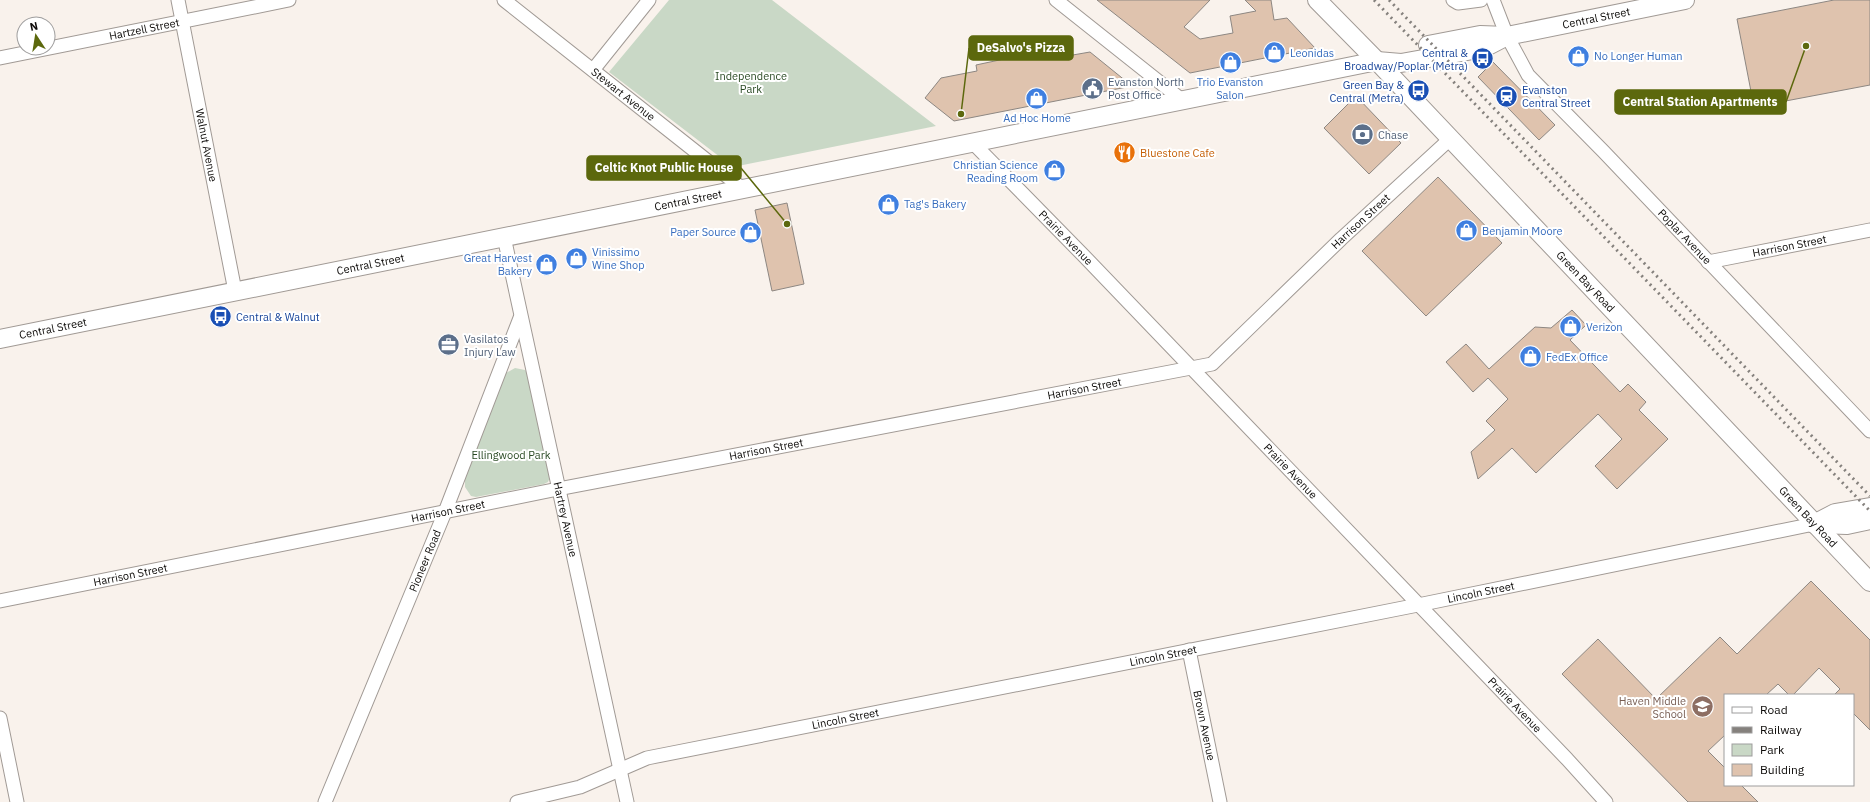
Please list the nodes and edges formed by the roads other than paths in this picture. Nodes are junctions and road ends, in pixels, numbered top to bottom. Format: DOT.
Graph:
graph roads {
  1 [pos="178,0"];
  2 [pos="289,0"];
  3 [pos="504,0"];
  4 [pos="649,0"];
  5 [pos="1056,0"];
  6 [pos="1317,0"];
  7 [pos="1453,0"];
  8 [pos="1481,0"];
  9 [pos="1493,0"];
  10 [pos="1685,0"];
  11 [pos="182,22"];
  12 [pos="1507,36"];
  13 [pos="0,58"];
  14 [pos="1377,61"];
  15 [pos="593,70"];
  16 [pos="1182,100"];
  17 [pos="1450,139"];
  18 [pos="972,142"];
  19 [pos="743,189"];
  20 [pos="1870,230"];
  21 [pos="504,237"];
  22 [pos="1708,262"];
  23 [pos="235,291"];
  24 [pos="520,318"];
  25 [pos="0,339"];
  26 [pos="1191,368"];
  27 [pos="1870,431"];
  28 [pos="558,489"];
  29 [pos="1870,507"];
  30 [pos="445,512"];
  31 [pos="1870,520"];
  32 [pos="1814,524"];
  33 [pos="1870,582"];
  34 [pos="0,601"];
  35 [pos="1418,606"];
  36 [pos="1189,650"];
  37 [pos="0,718"];
  38 [pos="620,769"];
  39 [pos="17,802"];
  40 [pos="325,802"];
  41 [pos="517,802"];
  42 [pos="627,802"];
  43 [pos="1220,802"];
  44 [pos="1606,802"];
  1 -- 11 [label="street, Walnut Avenue"];
  2 -- 11 [label="street, Hartzell Street"];
  3 -- 15 [label="street, Stewart Avenue"];
  4 -- 15 [label="street"];
  5 -- 16 [label="street"];
  6 -- 14 [label="main road, Green Bay Road"];
  7 -- 8 [label="street"];
  9 -- 12 [label="street, Poplar Avenue"];
  10 -- 12 [label="main road, Central Street"];
  11 -- 13 [label="street, Hartzell Street"];
  11 -- 23 [label="street, Walnut Avenue"];
  12 -- 14 [label="main road, Central Street"];
  12 -- 22 [label="street, Poplar Avenue"];
  14 -- 16 [label="main road, Central Street"];
  14 -- 17 [label="main road, Green Bay Road"];
  15 -- 19 [label="street, Stewart Avenue"];
  16 -- 18 [label="main road, Central Street"];
  17 -- 26 [label="street, Harrison Street"];
  17 -- 32 [label="main road, Green Bay Road"];
  18 -- 19 [label="main road, Central Street"];
  18 -- 26 [label="street, Prairie Avenue"];
  19 -- 21 [label="main road, Central Street"];
  20 -- 22 [label="street, Harrison Street"];
  21 -- 23 [label="main road, Central Street"];
  21 -- 24 [label="street, Hartrey Avenue"];
  22 -- 27 [label="street, Poplar Avenue"];
  23 -- 25 [label="main road, Central Street"];
  24 -- 28 [label="street, Hartrey Avenue"];
  24 -- 30 [label="street, Pioneer Road"];
  26 -- 28 [label="street, Harrison Street"];
  26 -- 35 [label="street, Prairie Avenue"];
  28 -- 30 [label="street, Harrison Street"];
  28 -- 38 [label="street, Hartrey Avenue"];
  29 -- 32 [label="main road, Lincoln Street"];
  30 -- 34 [label="street, Harrison Street"];
  30 -- 40 [label="street, Pioneer Road"];
  31 -- 32 [label="main road, Lincoln Street"];
  32 -- 33 [label="main road, Green Bay Road"];
  32 -- 35 [label="street, Lincoln Street"];
  35 -- 36 [label="street, Lincoln Street"];
  35 -- 44 [label="street, Prairie Avenue"];
  36 -- 38 [label="street, Lincoln Street"];
  36 -- 43 [label="street, Brown Avenue"];
  37 -- 39 [label="street"];
  38 -- 41 [label="street, Lincoln Street"];
  38 -- 42 [label="street, Hartrey Avenue"];
}
